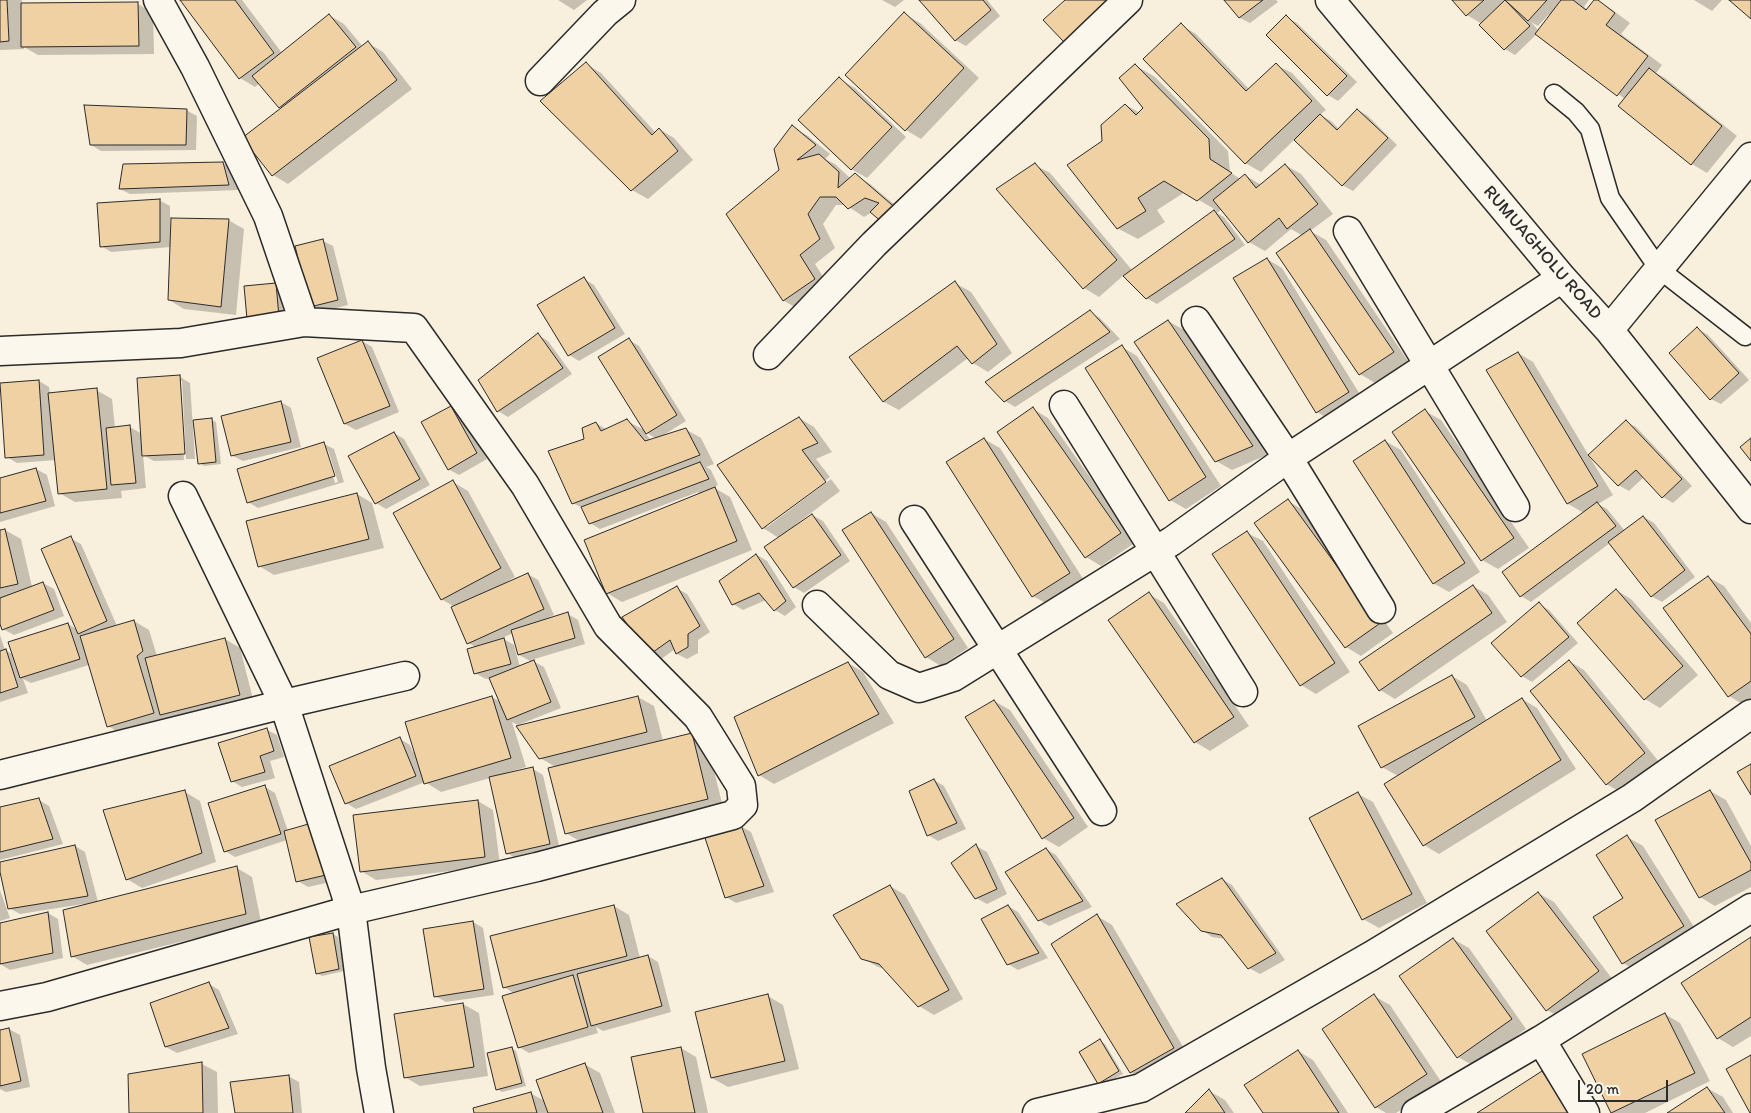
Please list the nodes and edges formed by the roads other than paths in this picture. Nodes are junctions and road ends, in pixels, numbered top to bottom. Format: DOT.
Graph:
graph roads {
  1 [pos="158,0"];
  2 [pos="621,0"];
  3 [pos="1128,0"];
  4 [pos="1330,0"];
  5 [pos="540,81"];
  6 [pos="1554,94"];
  7 [pos="1751,157"];
  8 [pos="1348,231"];
  9 [pos="1659,269"];
  10 [pos="1562,278"];
  11 [pos="1196,321"];
  12 [pos="304,322"];
  13 [pos="1609,330"];
  14 [pos="1744,336"];
  15 [pos="0,351"];
  16 [pos="768,355"];
  17 [pos="1429,366"];
  18 [pos="1064,405"];
  19 [pos="1288,458"];
  20 [pos="183,496"];
  21 [pos="1515,507"];
  22 [pos="1751,509"];
  23 [pos="914,520"];
  24 [pos="1155,552"];
  25 [pos="817,605"];
  26 [pos="1381,609"];
  27 [pos="998,649"];
  28 [pos="405,676"];
  29 [pos="1243,692"];
  30 [pos="284,704"];
  31 [pos="1751,714"];
  32 [pos="0,775"];
  33 [pos="1102,811"];
  34 [pos="1751,908"];
  35 [pos="351,910"];
  36 [pos="0,1006"];
  37 [pos="1541,1040"];
  38 [pos="379,1113"];
  39 [pos="1037,1113"];
  40 [pos="1416,1113"];
  41 [pos="1585,1113"];
  1 -- 12 [label="street"];
  2 -- 5 [label="street"];
  3 -- 16 [label="street"];
  4 -- 10 [label="street, RUMUAGHOLU ROAD"];
  6 -- 9 [label="lane"];
  7 -- 9 [label="street"];
  8 -- 17 [label="street"];
  9 -- 13 [label="street"];
  9 -- 14 [label="lane"];
  10 -- 13 [label="street, RUMUAGHOLU ROAD"];
  10 -- 17 [label="street"];
  11 -- 19 [label="street"];
  12 -- 15 [label="street"];
  12 -- 35 [label="street"];
  13 -- 22 [label="street, RUMUAGHOLU ROAD"];
  17 -- 19 [label="street"];
  17 -- 21 [label="street"];
  18 -- 24 [label="street"];
  19 -- 24 [label="street"];
  19 -- 26 [label="street"];
  20 -- 30 [label="street"];
  23 -- 27 [label="street"];
  24 -- 27 [label="street"];
  24 -- 29 [label="street"];
  25 -- 27 [label="street"];
  27 -- 33 [label="street"];
  28 -- 30 [label="street"];
  30 -- 32 [label="street"];
  30 -- 35 [label="street"];
  31 -- 39 [label="street"];
  34 -- 37 [label="street"];
  35 -- 36 [label="street"];
  35 -- 38 [label="street"];
  37 -- 40 [label="street"];
  37 -- 41 [label="street"];
}
